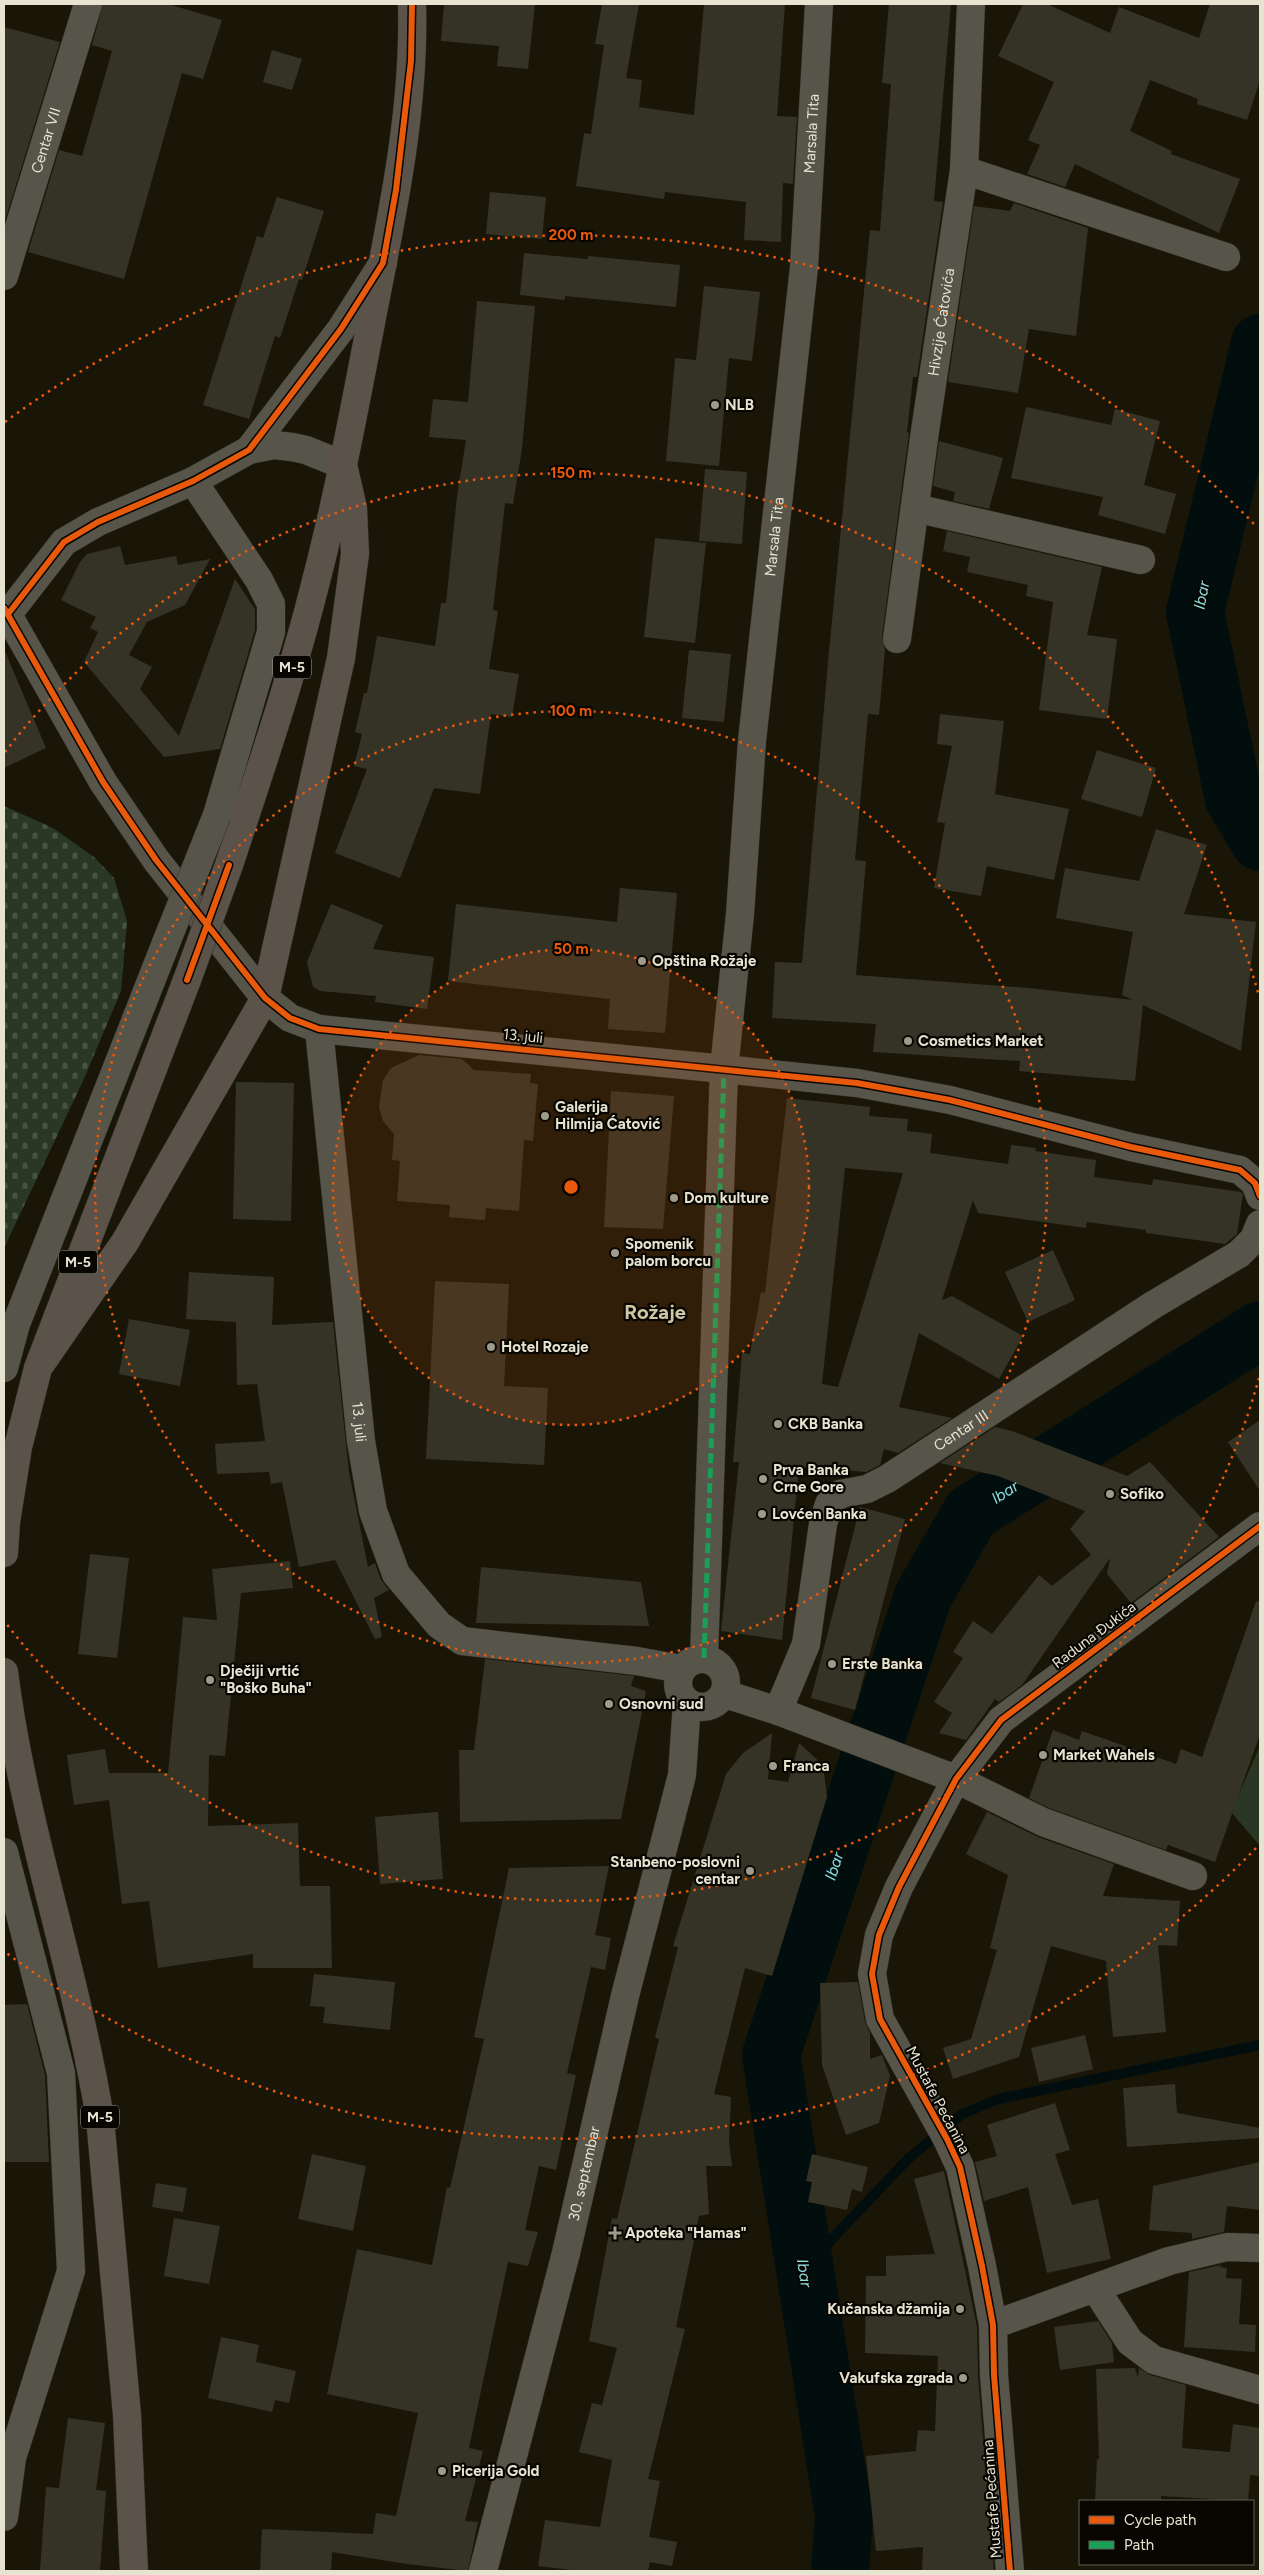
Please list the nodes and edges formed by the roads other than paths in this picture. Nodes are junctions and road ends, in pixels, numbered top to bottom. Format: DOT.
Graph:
graph roads {
  1 [pos="88,4"];
  2 [pos="412,4"];
  3 [pos="818,4"];
  4 [pos="971,4"];
  5 [pos="964,170"];
  6 [pos="1226,257"];
  7 [pos="383,262"];
  8 [pos="4,276"];
  9 [pos="249,450"];
  10 [pos="343,465"];
  11 [pos="193,481"];
  12 [pos="915,508"];
  13 [pos="1141,560"];
  14 [pos="6,611"];
  15 [pos="897,639"];
  16 [pos="265,998"];
  17 [pos="319,1029"];
  18 [pos="724,1069"];
  19 [pos="1260,1196"];
  20 [pos="1260,1224"];
  21 [pos="4,1368"];
  22 [pos="38,1368"];
  23 [pos="1260,1526"];
  24 [pos="4,1553"];
  25 [pos="692,1664"];
  26 [pos="4,1672"];
  27 [pos="721,1698"];
  28 [pos="686,1703"];
  29 [pos="778,1711"];
  30 [pos="682,1774"];
  31 [pos="945,1775"];
  32 [pos="4,1852"];
  33 [pos="1193,1876"];
  34 [pos="1260,2248"];
  35 [pos="1095,2288"];
  36 [pos="993,2324"];
  37 [pos="1260,2390"];
  38 [pos="8,2459"];
  39 [pos="4,2517"];
  40 [pos="134,2571"];
  41 [pos="483,2571"];
  42 [pos="1010,2571"];
  1 -- 8 [label="street, Centar VII"];
  2 -- 7 [label="main road, M-5"];
  3 -- 18 [label="street, Marsala Tita"];
  4 -- 5 [label="street, Hivzije Ćatovića"];
  5 -- 6 [label="street"];
  5 -- 12 [label="street, Hivzije Ćatovića"];
  7 -- 9 [label="street"];
  7 -- 10 [label="main road, M-5"];
  9 -- 10 [label="street"];
  9 -- 11 [label="street"];
  10 -- 16 [label="main road"];
  10 -- 22 [label="main road, M-5, bridge"];
  11 -- 14 [label="street"];
  11 -- 21 [label="street, bridge"];
  12 -- 13 [label="street"];
  12 -- 15 [label="street, Hivzije Ćatovića"];
  14 -- 16 [label="street"];
  16 -- 17 [label="street"];
  16 -- 22 [label="main road"];
  17 -- 18 [label="street, 13. juli"];
  17 -- 25 [label="street, 13. juli"];
  18 -- 19 [label="street, 13. juli"];
  18 -- 25 [label="street, Marsala Tita"];
  20 -- 29 [label="street, Centar III"];
  22 -- 24 [label="main road, M-5"];
  23 -- 31 [label="street, Raduna Ðukića"];
  25 -- 27 [label="street"];
  25 -- 28 [label="street"];
  26 -- 40 [label="main road, M-5"];
  27 -- 28 [label="street"];
  27 -- 29 [label="street"];
  27 -- 30 [label="street, 30. septembar"];
  28 -- 30 [label="street, 30. septembar"];
  29 -- 31 [label="street"];
  30 -- 41 [label="street, 30. septembar"];
  31 -- 33 [label="street"];
  31 -- 36 [label="street, Mustafe Pećanina"];
  32 -- 38 [label="street"];
  34 -- 35 [label="street"];
  35 -- 36 [label="street"];
  35 -- 37 [label="street"];
  36 -- 42 [label="street, Mustafe Pećanina"];
  38 -- 39 [label="street"];
}
